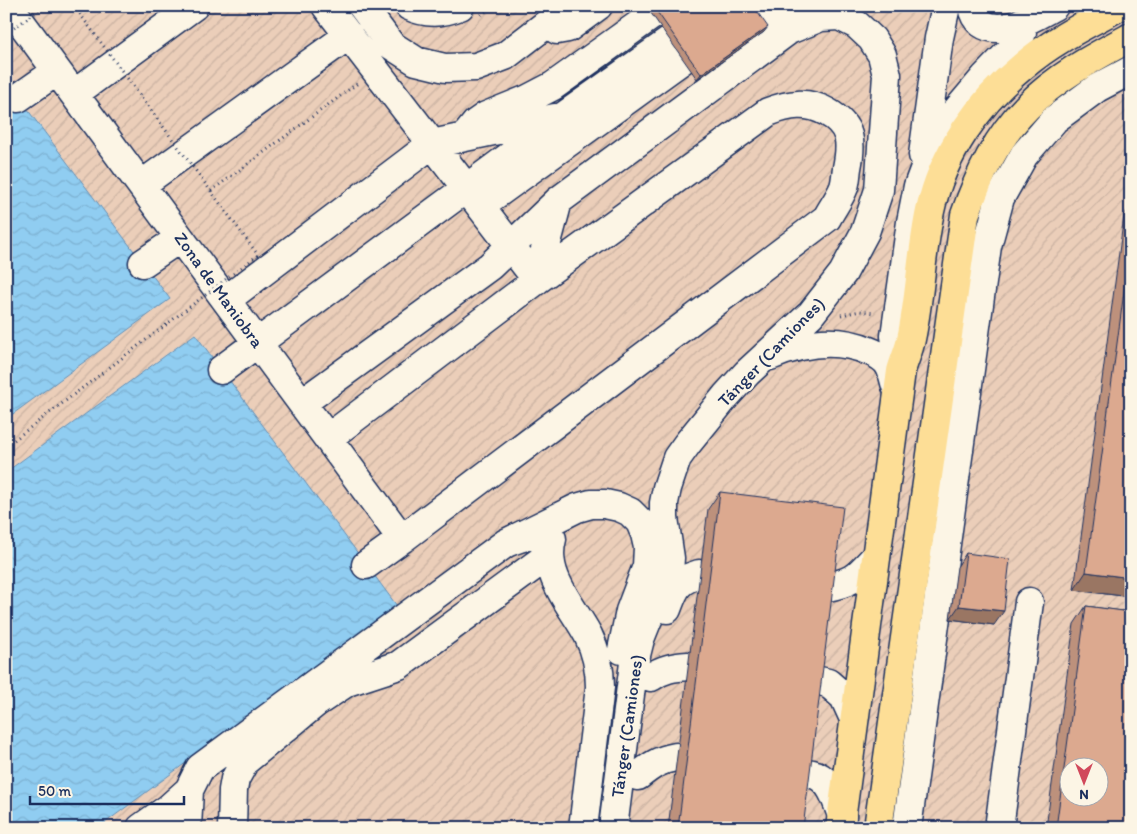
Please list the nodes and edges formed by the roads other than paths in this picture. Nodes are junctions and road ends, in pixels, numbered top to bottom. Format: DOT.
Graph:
graph roads {
  1 [pos="9,6"];
  2 [pos="194,6"];
  3 [pos="326,6"];
  4 [pos="362,6"];
  5 [pos="409,6"];
  6 [pos="547,6"];
  7 [pos="570,6"];
  8 [pos="598,6"];
  9 [pos="642,6"];
  10 [pos="665,6"];
  11 [pos="700,6"];
  12 [pos="719,6"];
  13 [pos="732,6"];
  14 [pos="757,6"];
  15 [pos="784,6"];
  16 [pos="946,6"];
  17 [pos="972,6"];
  18 [pos="1054,6"];
  19 [pos="1120,6"];
  20 [pos="469,12"];
  21 [pos="1022,22"];
  22 [pos="349,35"];
  23 [pos="529,37"];
  24 [pos="1131,37"];
  25 [pos="1131,70"];
  26 [pos="57,71"];
  27 [pos="624,73"];
  28 [pos="538,93"];
  29 [pos="74,94"];
  30 [pos="18,98"];
  31 [pos="564,116"];
  32 [pos="598,122"];
  33 [pos="465,137"];
  34 [pos="432,144"];
  35 [pos="141,185"];
  36 [pos="918,186"];
  37 [pos="473,197"];
  38 [pos="558,201"];
  39 [pos="180,238"];
  40 [pos="511,246"];
  41 [pos="143,263"];
  42 [pos="537,280"];
  43 [pos="226,300"];
  44 [pos="258,343"];
  45 [pos="762,360"];
  46 [pos="221,370"];
  47 [pos="899,383"];
  48 [pos="302,404"];
  49 [pos="328,438"];
  50 [pos="564,516"];
  51 [pos="668,537"];
  52 [pos="402,539"];
  53 [pos="506,542"];
  54 [pos="549,551"];
  55 [pos="876,556"];
  56 [pos="366,565"];
  57 [pos="669,572"];
  58 [pos="1029,602"];
  59 [pos="666,611"];
  60 [pos="867,621"];
  61 [pos="688,666"];
  62 [pos="651,677"];
  63 [pos="811,679"];
  64 [pos="854,719"];
  65 [pos="676,757"];
  66 [pos="800,772"];
  67 [pos="638,776"];
  68 [pos="188,790"];
  69 [pos="841,822"];
  70 [pos="141,828"];
  71 [pos="187,828"];
  72 [pos="232,828"];
  73 [pos="583,828"];
  74 [pos="598,828"];
  75 [pos="613,828"];
  76 [pos="630,828"];
  77 [pos="878,828"];
  78 [pos="907,828"];
  79 [pos="999,828"];
  1 -- 26 [label="street, Zona de Maniobra"];
  2 -- 29 [label="street"];
  3 -- 22 [label="street"];
  4 -- 23 [label="street"];
  5 -- 20 [label="street"];
  6 -- 23 [label="street"];
  7 -- 23 [label="street"];
  8 -- 23 [label="street"];
  9 -- 28 [label="street"];
  10 -- 28 [label="street"];
  11 -- 27 [label="street"];
  12 -- 27 [label="street"];
  13 -- 27 [label="street"];
  14 -- 32 [label="street"];
  15 -- 32 [label="street"];
  16 -- 36 [label="street"];
  17 -- 21 [label="street"];
  18 -- 21 [label="street"];
  19 -- 47 [label="main road"];
  21 -- 36 [label="street"];
  22 -- 34 [label="street"];
  22 -- 35 [label="street"];
  24 -- 77 [label="main road"];
  25 -- 78 [label="street"];
  26 -- 29 [label="street, Zona de Maniobra"];
  26 -- 30 [label="street"];
  27 -- 31 [label="street"];
  28 -- 33 [label="street"];
  29 -- 35 [label="street, Zona de Maniobra"];
  31 -- 33 [label="street"];
  31 -- 37 [label="street"];
  32 -- 37 [label="street"];
  33 -- 34 [label="street"];
  34 -- 37 [label="street"];
  34 -- 43 [label="street"];
  35 -- 39 [label="street, Zona de Maniobra"];
  36 -- 47 [label="street"];
  37 -- 40 [label="street"];
  37 -- 44 [label="street"];
  38 -- 40 [label="street, Tánger (Camiones)"];
  38 -- 42 [label="street"];
  38 -- 45 [label="street, Tánger (Camiones)"];
  39 -- 41 [label="street"];
  39 -- 43 [label="street, Zona de Maniobra"];
  40 -- 42 [label="street"];
  40 -- 48 [label="street, Tánger (Camiones)"];
  42 -- 49 [label="street"];
  42 -- 52 [label="street"];
  43 -- 44 [label="street, Zona de Maniobra"];
  44 -- 46 [label="street"];
  44 -- 48 [label="street, Zona de Maniobra"];
  45 -- 47 [label="street"];
  45 -- 51 [label="street, Tánger (Camiones)"];
  47 -- 55 [label="main road"];
  48 -- 49 [label="street, Zona de Maniobra"];
  49 -- 52 [label="street, Zona de Maniobra"];
  50 -- 53 [label="street"];
  50 -- 54 [label="street"];
  50 -- 74 [label="street"];
  51 -- 57 [label="street, Tánger (Camiones)"];
  51 -- 59 [label="street"];
  52 -- 56 [label="street"];
  53 -- 54 [label="street"];
  53 -- 68 [label="street"];
  54 -- 72 [label="street"];
  54 -- 73 [label="street"];
  55 -- 60 [label="main road"];
  55 -- 60 [label="street"];
  57 -- 59 [label="street"];
  57 -- 75 [label="street, Tánger (Camiones)"];
  58 -- 79 [label="street"];
  59 -- 62 [label="street"];
  60 -- 64 [label="main road"];
  61 -- 62 [label="street"];
  62 -- 67 [label="street"];
  63 -- 64 [label="street"];
  64 -- 69 [label="main road"];
  65 -- 67 [label="street"];
  66 -- 69 [label="street"];
  67 -- 76 [label="street"];
  68 -- 70 [label="street"];
  68 -- 71 [label="street"];
}
